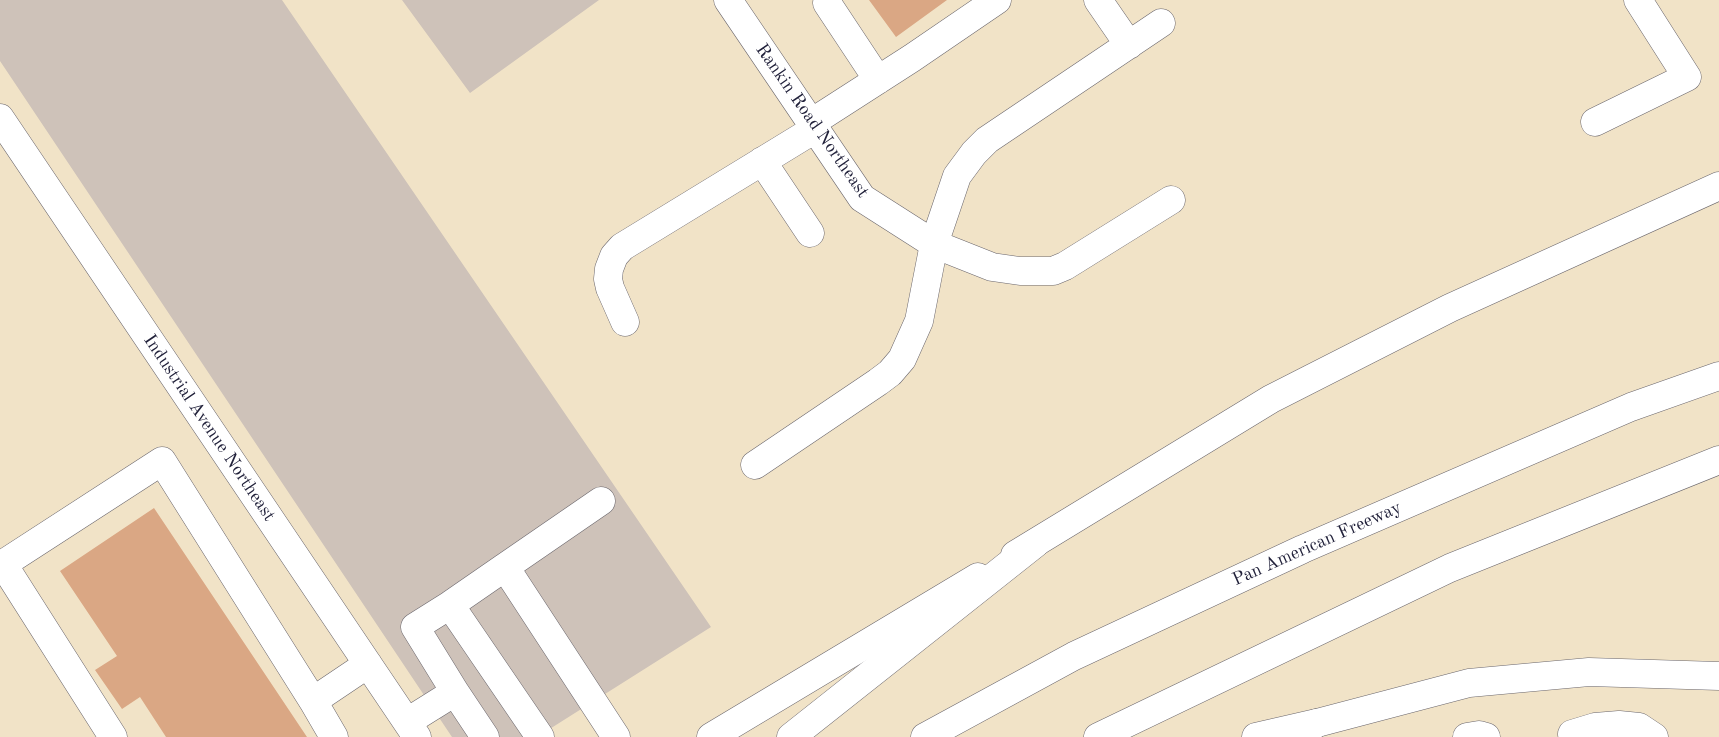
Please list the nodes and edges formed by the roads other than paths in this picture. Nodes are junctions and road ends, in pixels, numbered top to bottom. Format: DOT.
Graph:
graph roads {
  1 [pos="728,0"];
  2 [pos="997,0"];
  3 [pos="1098,0"];
  4 [pos="1638,0"];
  5 [pos="827,3"];
  6 [pos="1160,23"];
  7 [pos="1129,44"];
  8 [pos="878,80"];
  9 [pos="0,118"];
  10 [pos="1595,122"];
  11 [pos="813,126"];
  12 [pos="762,161"];
  13 [pos="1719,186"];
  14 [pos="1171,200"];
  15 [pos="810,233"];
  16 [pos="934,244"];
  17 [pos="625,322"];
  18 [pos="1719,376"];
  19 [pos="1719,460"];
  20 [pos="755,465"];
  21 [pos="601,500"];
  22 [pos="1036,542"];
  23 [pos="505,567"];
  24 [pos="450,605"];
  25 [pos="368,664"];
  26 [pos="1719,676"];
  27 [pos="454,692"];
  28 [pos="313,701"];
  29 [pos="412,730"];
  30 [pos="1306,730"];
  31 [pos="1571,736"];
  32 [pos="114,737"];
  33 [pos="334,737"];
  34 [pos="485,737"];
  35 [pos="540,737"];
  36 [pos="616,737"];
  37 [pos="711,737"];
  38 [pos="791,737"];
  39 [pos="925,737"];
  40 [pos="1098,737"];
  41 [pos="1256,737"];
  42 [pos="1467,737"];
  43 [pos="1486,737"];
  44 [pos="1654,737"];
  1 -- 11 [label="main road, Rankin Road Northeast"];
  2 -- 8 [label="main road"];
  3 -- 7 [label="main road"];
  4 -- 10 [label="main road"];
  5 -- 8 [label="main road"];
  6 -- 7 [label="main road"];
  7 -- 16 [label="main road"];
  8 -- 11 [label="main road"];
  9 -- 25 [label="main road, Industrial Avenue Northeast"];
  11 -- 12 [label="main road"];
  11 -- 16 [label="main road, Rankin Road Northeast"];
  12 -- 15 [label="main road"];
  12 -- 17 [label="main road"];
  13 -- 22 [label="main road"];
  14 -- 16 [label="main road, Rankin Road Northeast"];
  16 -- 20 [label="main road"];
  18 -- 39 [label="main road, Pan American Freeway"];
  19 -- 40 [label="main road"];
  21 -- 23 [label="main road"];
  22 -- 37 [label="main road"];
  22 -- 38 [label="main road"];
  23 -- 24 [label="main road"];
  23 -- 36 [label="main road"];
  24 -- 27 [label="main road"];
  24 -- 35 [label="main road"];
  25 -- 28 [label="main road"];
  25 -- 29 [label="main road, Industrial Avenue Northeast"];
  26 -- 30 [label="main road"];
  27 -- 29 [label="main road"];
  27 -- 34 [label="main road"];
  28 -- 32 [label="main road"];
  28 -- 33 [label="main road"];
  30 -- 41 [label="main road"];
  31 -- 44 [label="main road"];
  42 -- 43 [label="main road"];
}
